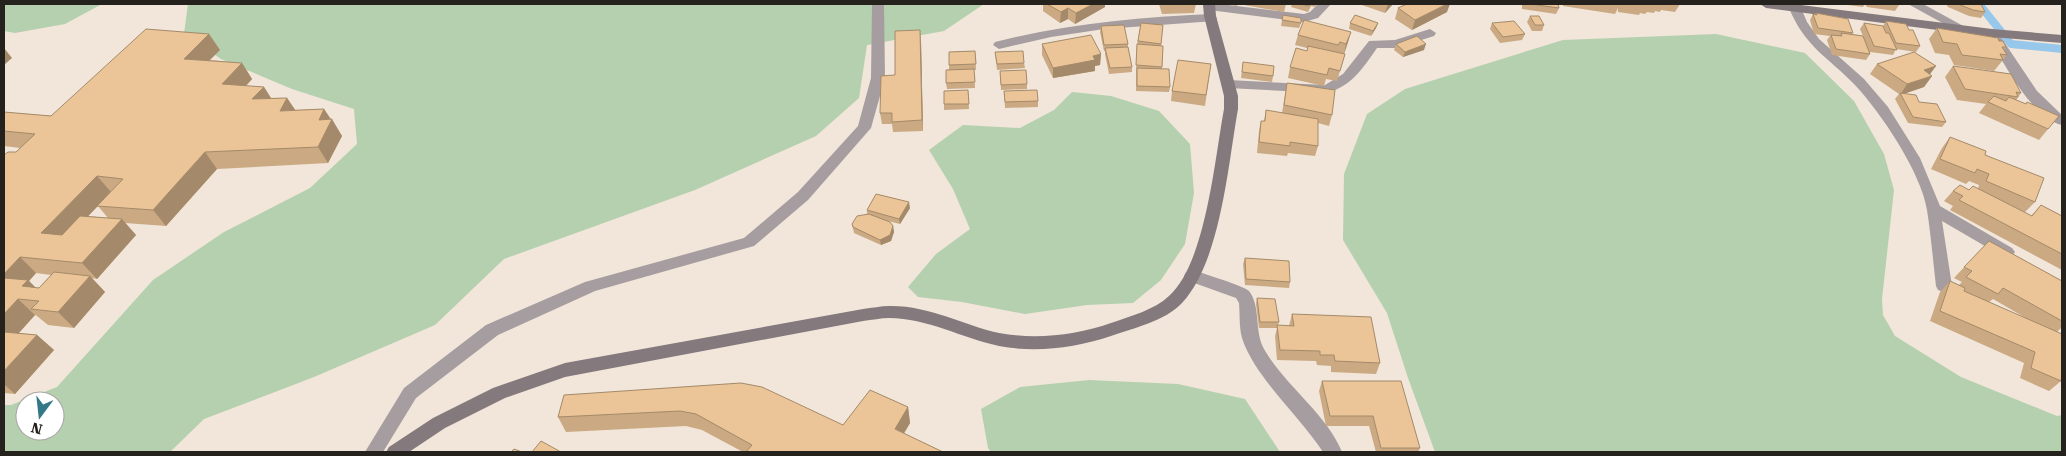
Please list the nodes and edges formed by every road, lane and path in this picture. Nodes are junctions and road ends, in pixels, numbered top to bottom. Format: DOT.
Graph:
graph roads {
  1 [pos="878,4"];
  2 [pos="1325,4"];
  3 [pos="1766,4"];
  4 [pos="1914,4"];
  5 [pos="1796,8"];
  6 [pos="1210,9"];
  7 [pos="1961,28"];
  8 [pos="1430,33"];
  9 [pos="1992,33"];
  10 [pos="2062,39"];
  11 [pos="1000,46"];
  12 [pos="1228,84"];
  13 [pos="2062,121"];
  14 [pos="1934,210"];
  15 [pos="2018,258"];
  16 [pos="1192,276"];
  17 [pos="1944,286"];
  18 [pos="374,452"];
  19 [pos="395,452"];
  20 [pos="1333,452"];
  1 -- 18 [label="street"];
  2 -- 6 [label="street"];
  3 -- 5 [label="street"];
  4 -- 7 [label="street"];
  5 -- 7 [label="street"];
  5 -- 14 [label="street"];
  6 -- 11 [label="street"];
  6 -- 12 [label="street"];
  7 -- 9 [label="street"];
  8 -- 12 [label="street"];
  9 -- 10 [label="street"];
  9 -- 13 [label="street"];
  12 -- 16 [label="street"];
  14 -- 15 [label="street"];
  14 -- 17 [label="street"];
  16 -- 19 [label="street"];
  16 -- 20 [label="street"];
}
